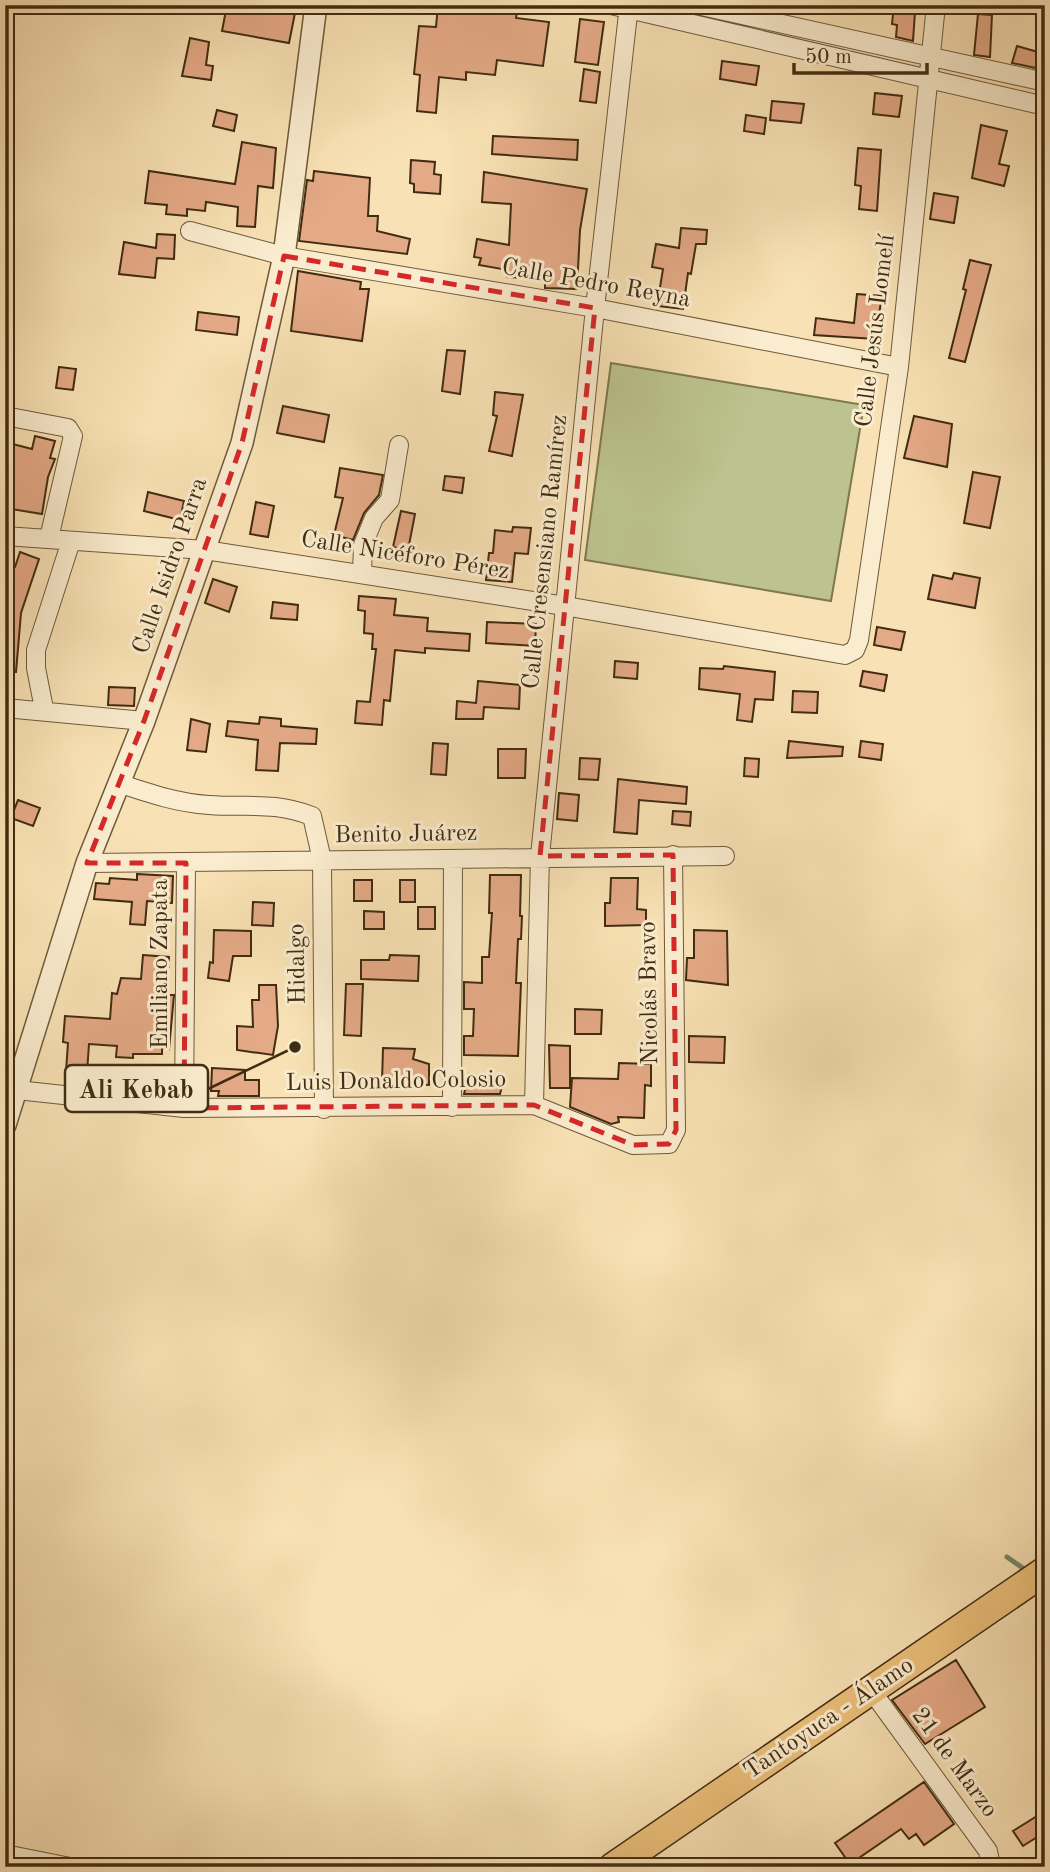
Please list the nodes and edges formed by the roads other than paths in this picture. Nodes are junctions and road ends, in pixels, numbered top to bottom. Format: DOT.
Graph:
graph roads {
  1 [pos="316,5"];
  2 [pos="697,5"];
  3 [pos="936,5"];
  4 [pos="623,7"];
  5 [pos="930,56"];
  6 [pos="927,80"];
  7 [pos="1045,82"];
  8 [pos="1045,106"];
  9 [pos="190,232"];
  10 [pos="284,256"];
  11 [pos="595,307"];
  12 [pos="899,366"];
  13 [pos="5,416"];
  14 [pos="400,445"];
  15 [pos="5,536"];
  16 [pos="49,538"];
  17 [pos="71,541"];
  18 [pos="205,550"];
  19 [pos="362,574"];
  20 [pos="565,606"];
  21 [pos="845,655"];
  22 [pos="5,708"];
  23 [pos="44,709"];
  24 [pos="144,721"];
  25 [pos="118,783"];
  26 [pos="673,855"];
  27 [pos="540,856"];
  28 [pos="725,856"];
  29 [pos="453,859"];
  30 [pos="322,860"];
  31 [pos="87,863"];
  32 [pos="186,863"];
  33 [pos="17,1090"];
  34 [pos="534,1105"];
  35 [pos="452,1107"];
  36 [pos="184,1108"];
  37 [pos="324,1109"];
  38 [pos="5,1125"];
  39 [pos="676,1130"];
  40 [pos="1045,1571"];
  41 [pos="871,1690"];
  42 [pos="5,1854"];
  43 [pos="32,1863"];
  44 [pos="70,1867"];
  45 [pos="613,1867"];
  46 [pos="991,1867"];
  1 -- 10 [label="street, Calle Isidro Parra"];
  2 -- 5 [label="street"];
  3 -- 5 [label="street, Calle Jesús Lomelí"];
  4 -- 6 [label="street"];
  4 -- 11 [label="street, Calle Cresensiano Ramírez"];
  5 -- 6 [label="street, Calle Jesús Lomelí"];
  5 -- 7 [label="street"];
  6 -- 8 [label="street"];
  6 -- 12 [label="street, Calle Jesús Lomelí"];
  9 -- 10 [label="street, Calle Pedro Reyna"];
  10 -- 11 [label="street, Calle Pedro Reyna"];
  10 -- 18 [label="street, Calle Isidro Parra"];
  11 -- 12 [label="street, Calle Pedro Reyna"];
  11 -- 20 [label="street, Calle Cresensiano Ramírez"];
  12 -- 21 [label="street, Calle Jesús Lomelí"];
  13 -- 16 [label="street"];
  14 -- 19 [label="street"];
  15 -- 16 [label="street, Calle Nicéforo Pérez"];
  16 -- 17 [label="street, Calle Nicéforo Pérez"];
  17 -- 18 [label="street, Calle Nicéforo Pérez"];
  17 -- 23 [label="street"];
  18 -- 19 [label="street, Calle Nicéforo Pérez"];
  18 -- 24 [label="street, Calle Isidro Parra"];
  19 -- 20 [label="street, Calle Nicéforo Pérez"];
  20 -- 21 [label="street, Calle Nicéforo Pérez"];
  20 -- 27 [label="street, Calle Cresensiano Ramírez"];
  22 -- 23 [label="street"];
  23 -- 24 [label="street"];
  24 -- 25 [label="street, Calle Isidro Parra"];
  25 -- 30 [label="street, Hidalgo"];
  25 -- 31 [label="street, Calle Isidro Parra"];
  26 -- 27 [label="street, Benito Juárez"];
  26 -- 28 [label="street, Benito Juárez"];
  26 -- 39 [label="street, Nicolás Bravo"];
  27 -- 29 [label="street, Benito Juárez"];
  27 -- 34 [label="street, Calle Cresensiano Ramírez"];
  29 -- 30 [label="street, Benito Juárez"];
  29 -- 35 [label="street"];
  30 -- 32 [label="street, Benito Juárez"];
  30 -- 37 [label="street, Hidalgo"];
  31 -- 32 [label="street, Benito Juárez"];
  31 -- 33 [label="street, Calle Isidro Parra"];
  32 -- 36 [label="street, Emiliano Zapata"];
  33 -- 36 [label="street, Luis Donaldo Colosio"];
  33 -- 38 [label="street, Calle Isidro Parra"];
  34 -- 35 [label="street, Luis Donaldo Colosio"];
  34 -- 39 [label="street, Luis Donaldo Colosio"];
  35 -- 37 [label="street, Luis Donaldo Colosio"];
  36 -- 37 [label="street, Luis Donaldo Colosio"];
  40 -- 41 [label="main road, Tantoyuca - Álamo"];
  41 -- 45 [label="main road, Tantoyuca - Álamo"];
  41 -- 46 [label="street, 21 de Marzo"];
  42 -- 43 [label="street"];
  43 -- 44 [label="street"];
}
